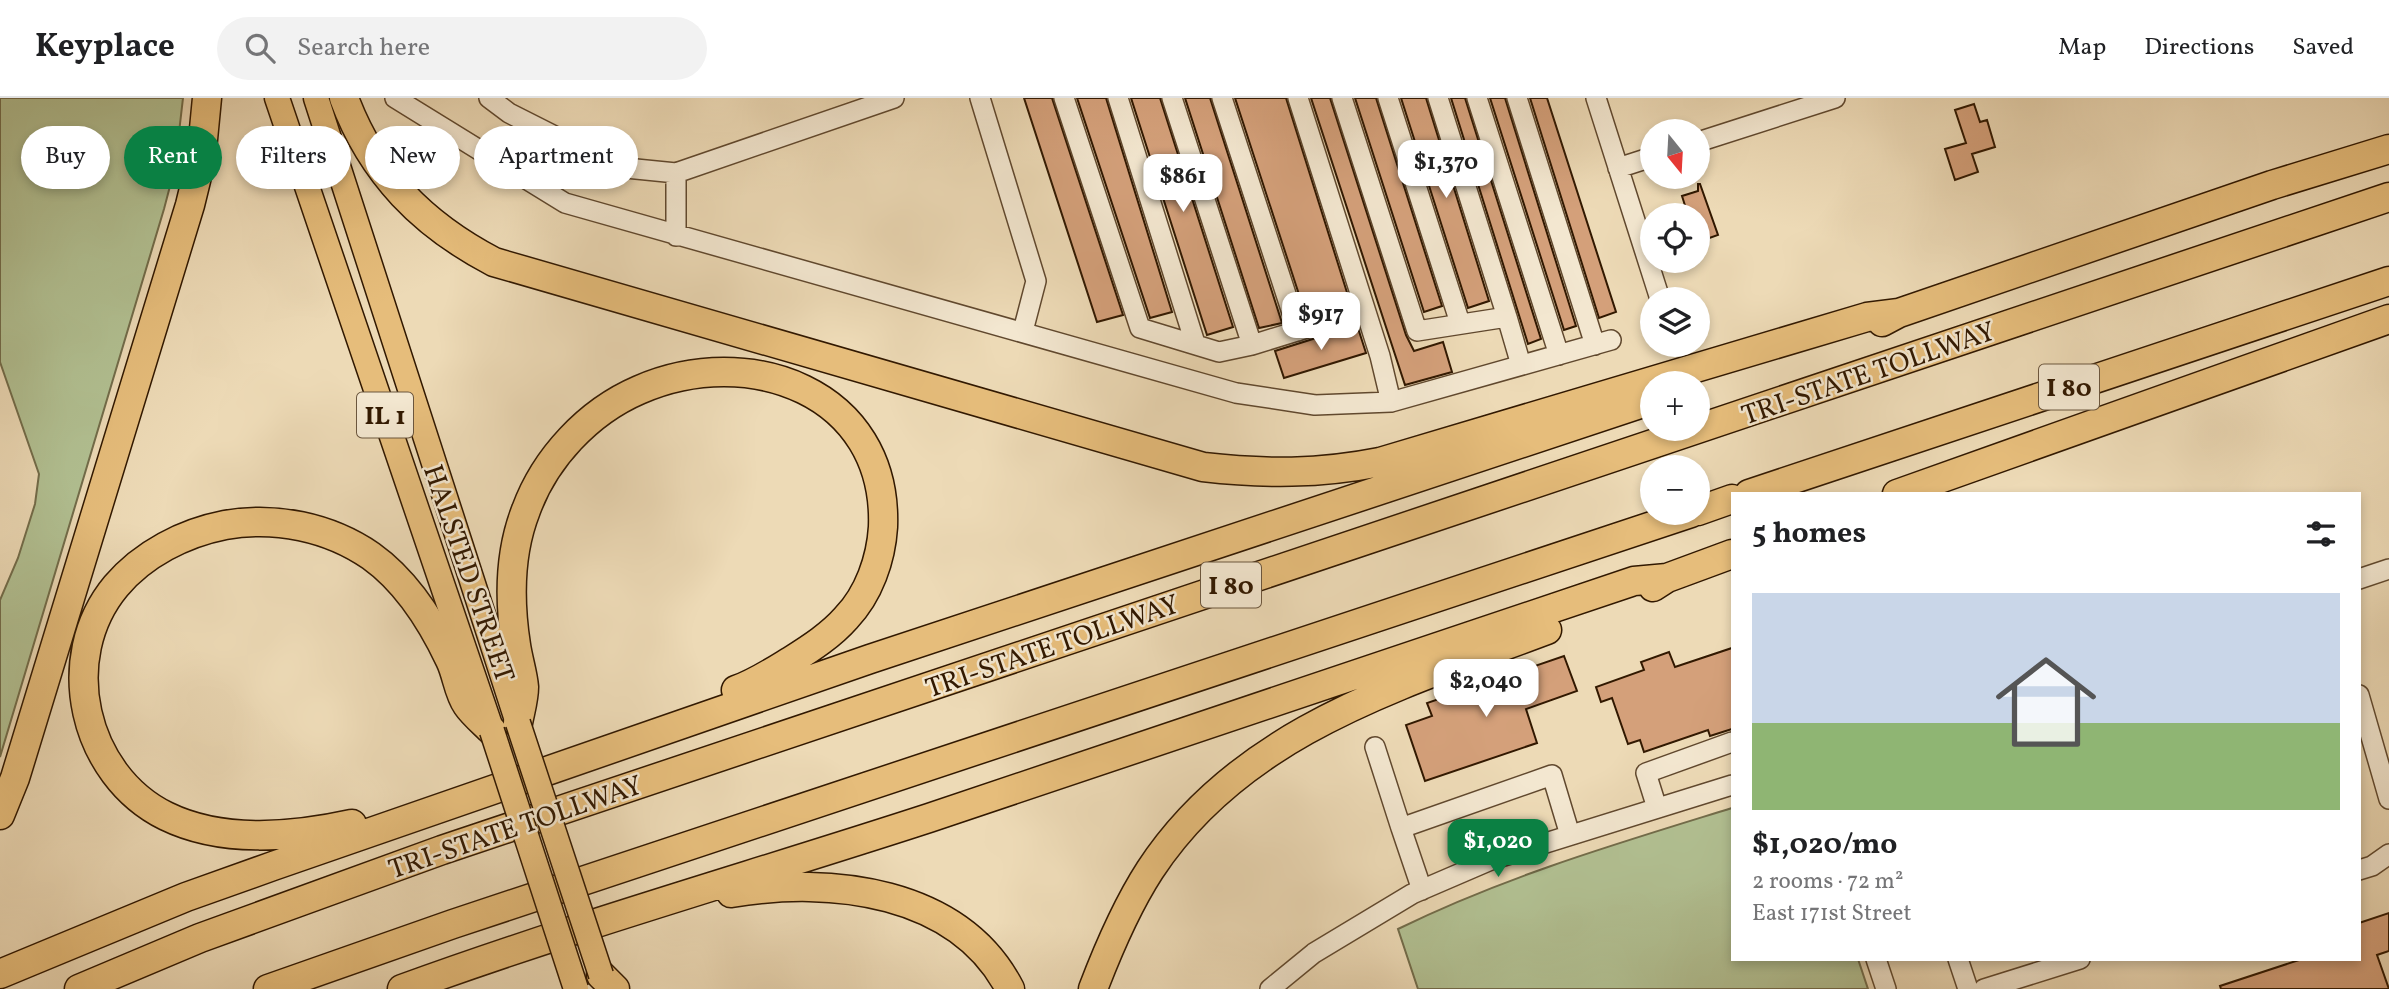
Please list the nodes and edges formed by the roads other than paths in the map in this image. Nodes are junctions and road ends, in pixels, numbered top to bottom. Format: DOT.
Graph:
graph roads {
  1 [pos="207,98"];
  2 [pos="277,98"];
  3 [pos="316,98"];
  4 [pos="344,98"];
  5 [pos="395,98"];
  6 [pos="489,98"];
  7 [pos="894,98"];
  8 [pos="980,98"];
  9 [pos="1064,98"];
  10 [pos="1118,98"];
  11 [pos="1172,98"];
  12 [pos="1223,98"];
  13 [pos="1298,98"];
  14 [pos="1342,98"];
  15 [pos="1388,98"];
  16 [pos="1438,98"];
  17 [pos="1477,98"];
  18 [pos="1517,98"];
  19 [pos="1596,98"];
  20 [pos="1835,98"];
  21 [pos="865,103"];
  22 [pos="1710,138"];
  23 [pos="2389,149"];
  24 [pos="1640,161"];
  25 [pos="1618,168"];
  26 [pos="676,173"];
  27 [pos="2389,197"];
  28 [pos="676,236"];
  29 [pos="2389,281"];
  30 [pos="1656,287"];
  31 [pos="1366,310"];
  32 [pos="1899,313"];
  33 [pos="1507,317"];
  34 [pos="2389,319"];
  35 [pos="1460,323"];
  36 [pos="1023,331"];
  37 [pos="1298,331"];
  38 [pos="1195,343"];
  39 [pos="1252,345"];
  40 [pos="1559,355"];
  41 [pos="1521,365"];
  42 [pos="1710,381"];
  43 [pos="1391,402"];
  44 [pos="1640,404"];
  45 [pos="1755,492"];
  46 [pos="1903,492"];
  47 [pos="1731,499"];
  48 [pos="1710,507"];
  49 [pos="1655,525"];
  50 [pos="1731,554"];
  51 [pos="2389,569"];
  52 [pos="1667,578"];
  53 [pos="2361,578"];
  54 [pos="2361,702"];
  55 [pos="505,727"];
  56 [pos="1731,742"];
  57 [pos="1375,747"];
  58 [pos="601,754"];
  59 [pos="1731,785"];
  60 [pos="2389,799"];
  61 [pos="454,804"];
  62 [pos="1657,808"];
  63 [pos="0,815"];
  64 [pos="1401,828"];
  65 [pos="1570,835"];
  66 [pos="2389,854"];
  67 [pos="2361,869"];
  68 [pos="1422,890"];
  69 [pos="643,908"];
  70 [pos="1877,961"];
  71 [pos="1959,961"];
  72 [pos="2074,961"];
  73 [pos="0,974"];
  74 [pos="427,982"];
  75 [pos="1292,982"];
  76 [pos="592,987"];
  77 [pos="79,989"];
  78 [pos="268,989"];
  79 [pos="402,989"];
  80 [pos="1010,989"];
  81 [pos="1093,989"];
  82 [pos="1270,989"];
  83 [pos="1886,989"];
  84 [pos="1968,989"];
  85 [pos="1984,989"];
  1 -- 63 [label="highway"];
  2 -- 55 [label="main road, HALSTED STREET / IL 1"];
  3 -- 55 [label="main road, HALSTED STREET / IL 1"];
  4 -- 32 [label="highway"];
  5 -- 28 [label="street"];
  6 -- 26 [label="street"];
  7 -- 21 [label="street"];
  8 -- 36 [label="street"];
  9 -- 38 [label="street"];
  10 -- 38 [label="street"];
  11 -- 39 [label="street"];
  12 -- 37 [label="street"];
  13 -- 31 [label="street"];
  14 -- 35 [label="street"];
  15 -- 35 [label="street"];
  16 -- 33 [label="street"];
  17 -- 40 [label="street"];
  18 -- 40 [label="street"];
  19 -- 25 [label="street"];
  20 -- 22 [label="street"];
  21 -- 26 [label="street"];
  23 -- 32 [label="highway"];
  24 -- 25 [label="street"];
  25 -- 30 [label="street"];
  26 -- 28 [label="street"];
  27 -- 77 [label="highway, TRI-STATE TOLLWAY / I 80"];
  28 -- 36 [label="street"];
  29 -- 45 [label="highway, I 80"];
  31 -- 37 [label="street"];
  31 -- 43 [label="street"];
  32 -- 42 [label="highway"];
  33 -- 35 [label="street"];
  33 -- 41 [label="street"];
  34 -- 46 [label="highway"];
  36 -- 43 [label="street"];
  37 -- 39 [label="street"];
  38 -- 39 [label="street"];
  40 -- 41 [label="street"];
  41 -- 43 [label="street"];
  44 -- 58 [label="highway"];
  47 -- 48 [label="highway"];
  49 -- 78 [label="highway"];
  50 -- 52 [label="highway"];
  51 -- 53 [label="street"];
  52 -- 69 [label="highway"];
  52 -- 81 [label="highway"];
  54 -- 60 [label="street"];
  55 -- 58 [label="highway"];
  55 -- 61 [label="highway"];
  55 -- 76 [label="main road, HALSTED STREET / IL 1, bridge"];
  56 -- 62 [label="street"];
  57 -- 64 [label="street"];
  58 -- 61 [label="highway"];
  59 -- 62 [label="street"];
  61 -- 73 [label="highway"];
  62 -- 65 [label="street"];
  64 -- 65 [label="street"];
  64 -- 68 [label="street"];
  65 -- 68 [label="street"];
  66 -- 67 [label="street"];
  68 -- 75 [label="street"];
  69 -- 74 [label="highway"];
  69 -- 80 [label="highway"];
  70 -- 83 [label="street"];
  71 -- 84 [label="street"];
  72 -- 85 [label="street"];
  74 -- 79 [label="highway"];
  75 -- 82 [label="street"];
}
